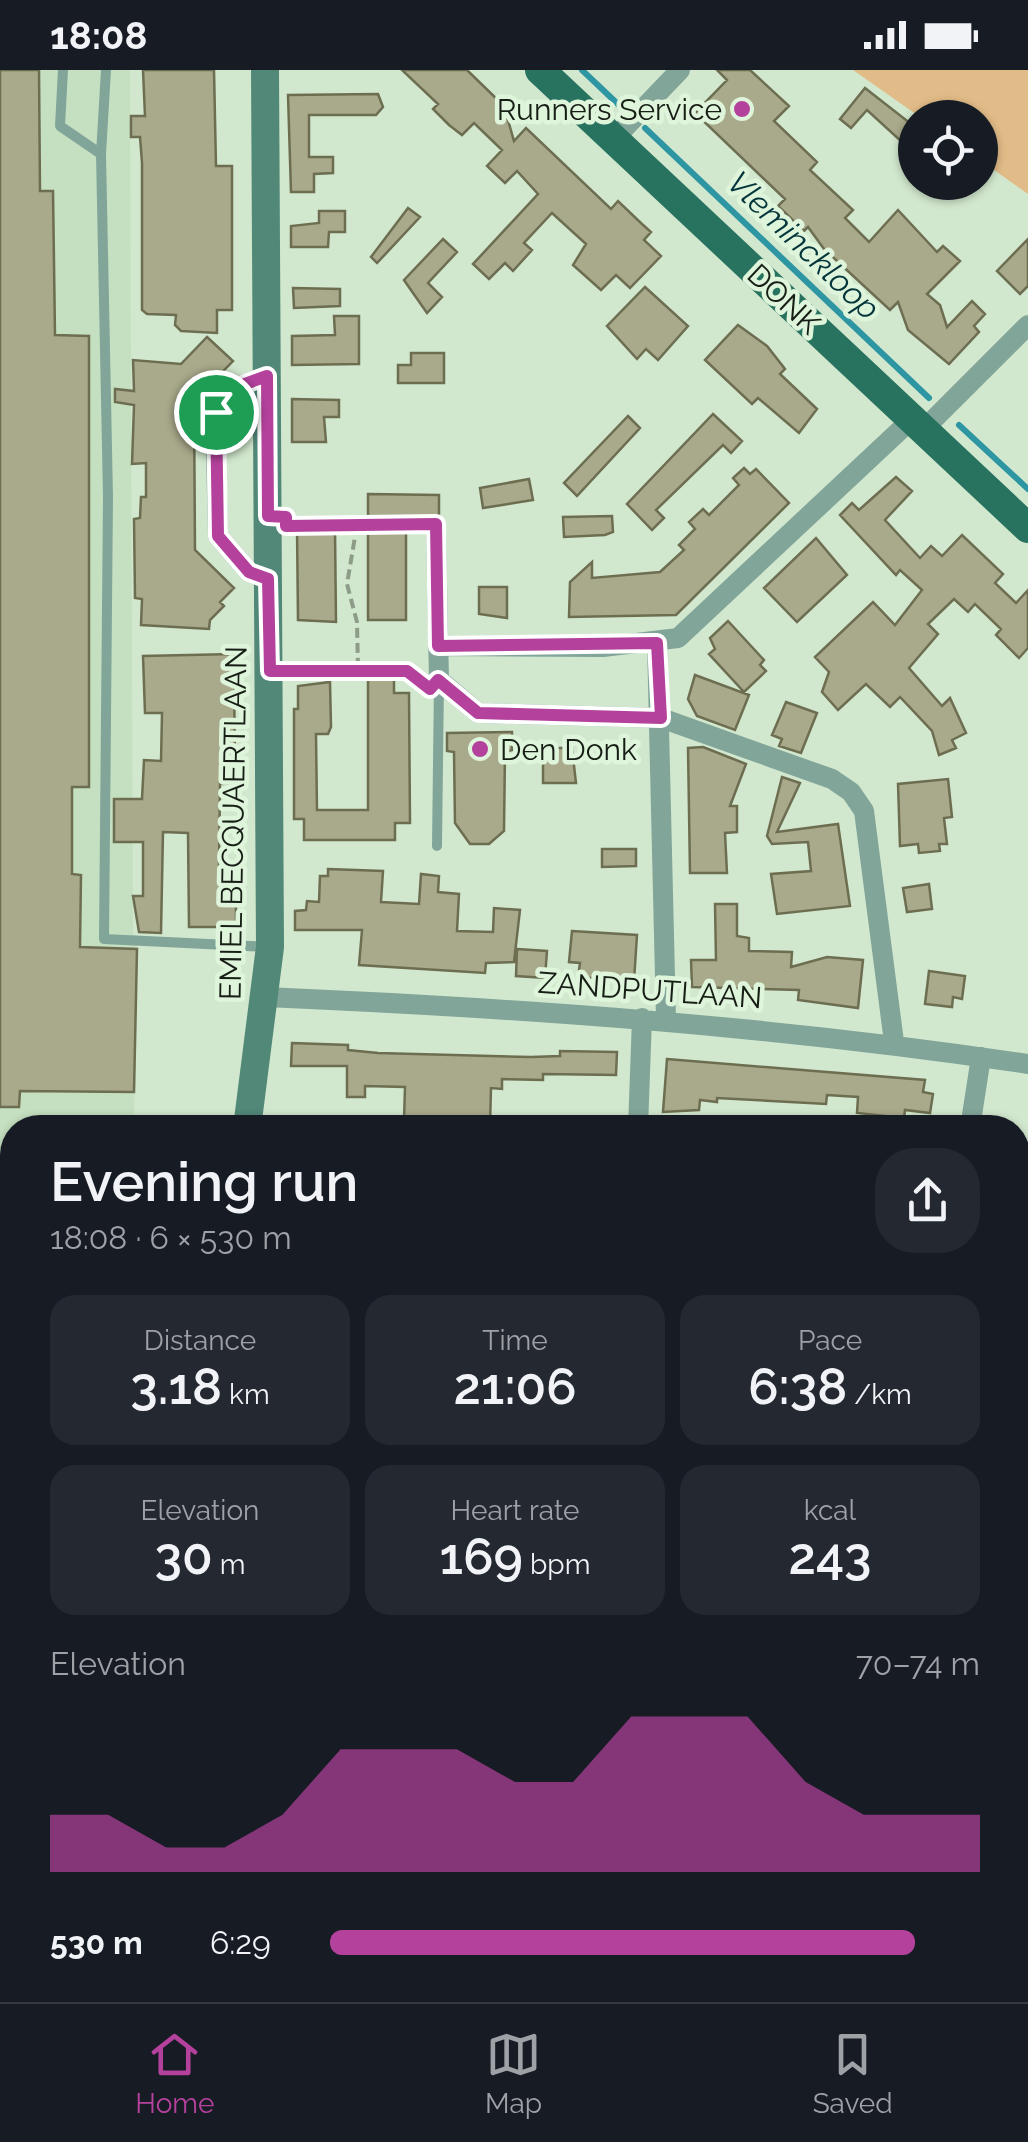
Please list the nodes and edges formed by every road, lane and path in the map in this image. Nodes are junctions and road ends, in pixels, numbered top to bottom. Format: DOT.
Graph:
graph roads {
  1 [pos="63,70"];
  2 [pos="106,70"];
  3 [pos="264,70"];
  4 [pos="540,70"];
  5 [pos="680,70"];
  6 [pos="614,139"];
  7 [pos="101,154"];
  8 [pos="1028,325"];
  9 [pos="267,376"];
  10 [pos="918,424"];
  11 [pos="268,516"];
  12 [pos="357,525"];
  13 [pos="1028,528"];
  14 [pos="436,533"];
  15 [pos="268,579"];
  16 [pos="657,643"];
  17 [pos="438,646"];
  18 [pos="270,671"];
  19 [pos="358,671"];
  20 [pos="438,680"];
  21 [pos="661,718"];
  22 [pos="437,846"];
  23 [pos="270,946"];
  24 [pos="265,997"];
  25 [pos="642,1018"];
  26 [pos="666,1019"];
  27 [pos="894,1042"];
  28 [pos="981,1057"];
  29 [pos="1028,1064"];
  30 [pos="249,1115"];
  31 [pos="638,1115"];
  32 [pos="972,1115"];
  1 -- 7 [label="lane"];
  2 -- 7 [label="lane"];
  3 -- 9 [label="street, EMIEL BECQUAERTLAAN"];
  4 -- 6 [label="main road, DONK"];
  5 -- 6 [label="street"];
  6 -- 10 [label="main road, DONK"];
  7 -- 23 [label="lane"];
  8 -- 10 [label="street"];
  9 -- 11 [label="street, EMIEL BECQUAERTLAAN"];
  9 -- 15 [label="street"];
  10 -- 13 [label="main road, DONK"];
  10 -- 16 [label="street"];
  11 -- 12 [label="path"];
  11 -- 15 [label="street, EMIEL BECQUAERTLAAN"];
  12 -- 14 [label="path"];
  12 -- 19 [label="path"];
  14 -- 17 [label="street"];
  15 -- 18 [label="street, EMIEL BECQUAERTLAAN"];
  16 -- 17 [label="street"];
  16 -- 21 [label="street"];
  17 -- 20 [label="street"];
  18 -- 19 [label="path"];
  18 -- 23 [label="street, EMIEL BECQUAERTLAAN"];
  19 -- 20 [label="path"];
  20 -- 21 [label="street"];
  20 -- 22 [label="lane"];
  21 -- 26 [label="street"];
  21 -- 27 [label="street"];
  23 -- 24 [label="street, EMIEL BECQUAERTLAAN"];
  24 -- 25 [label="street, ZANDPUTLAAN"];
  24 -- 30 [label="street, EMIEL BECQUAERTLAAN"];
  25 -- 26 [label="street, ZANDPUTLAAN"];
  25 -- 31 [label="street"];
  26 -- 27 [label="street, ZANDPUTLAAN"];
  27 -- 28 [label="street, ZANDPUTLAAN"];
  28 -- 29 [label="street, ZANDPUTLAAN"];
  28 -- 32 [label="street"];
}
